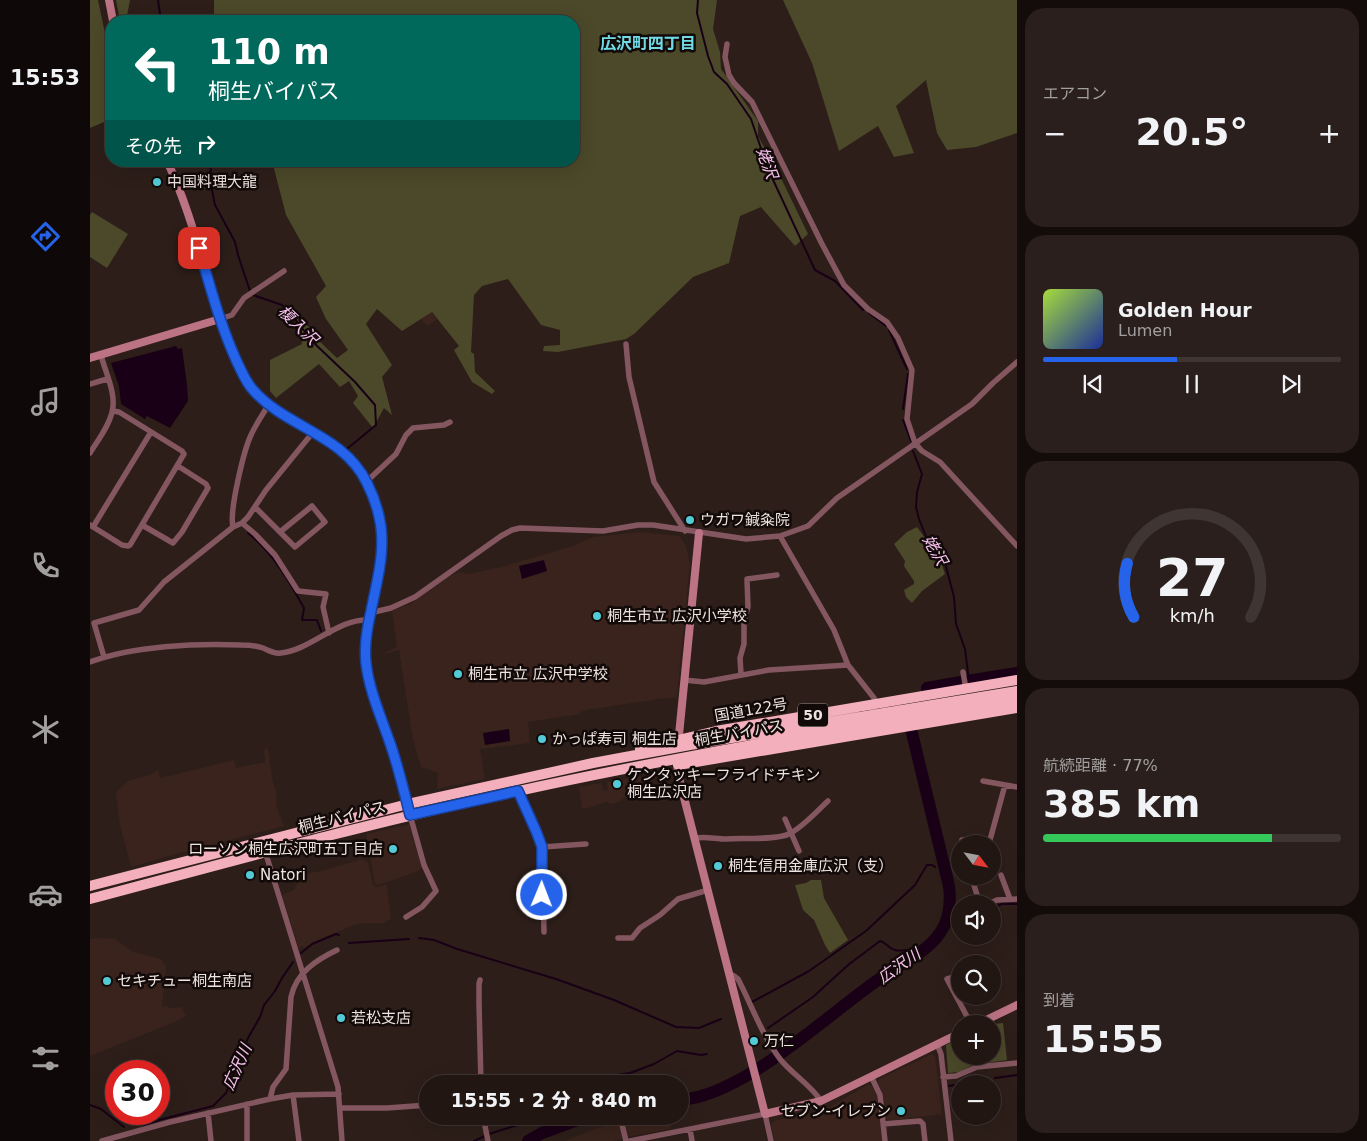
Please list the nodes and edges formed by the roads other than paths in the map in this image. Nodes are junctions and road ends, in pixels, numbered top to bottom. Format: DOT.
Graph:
graph roads {
  1 [pos="109,0"];
  2 [pos="112,15"];
  3 [pos="727,44"];
  4 [pos="169,167"];
  5 [pos="284,271"];
  6 [pos="220,319"];
  7 [pos="626,344"];
  8 [pos="101,355"];
  9 [pos="90,358"];
  10 [pos="1017,362"];
  11 [pos="107,379"];
  12 [pos="90,384"];
  13 [pos="269,404"];
  14 [pos="113,410"];
  15 [pos="450,422"];
  16 [pos="314,431"];
  17 [pos="152,432"];
  18 [pos="915,443"];
  19 [pos="90,453"];
  20 [pos="178,466"];
  21 [pos="366,482"];
  22 [pos="255,507"];
  23 [pos="242,523"];
  24 [pos="142,525"];
  25 [pos="92,526"];
  26 [pos="233,527"];
  27 [pos="685,531"];
  28 [pos="280,532"];
  29 [pos="700,533"];
  30 [pos="780,536"];
  31 [pos="1017,546"];
  32 [pos="777,575"];
  33 [pos="370,616"];
  34 [pos="93,628"];
  35 [pos="329,633"];
  36 [pos="104,657"];
  37 [pos="90,662"];
  38 [pos="848,665"];
  39 [pos="962,672"];
  40 [pos="742,674"];
  41 [pos="684,680"];
  42 [pos="1017,680"];
  43 [pos="966,689"];
  44 [pos="1017,691"];
  45 [pos="1017,700"];
  46 [pos="876,704"];
  47 [pos="1017,708"];
  48 [pos="678,743"];
  49 [pos="611,760"];
  50 [pos="677,762"];
  51 [pos="983,781"];
  52 [pos="1005,785"];
  53 [pos="1017,788"];
  54 [pos="518,791"];
  55 [pos="828,801"];
  56 [pos="408,804"];
  57 [pos="410,815"];
  58 [pos="784,819"];
  59 [pos="790,833"];
  60 [pos="991,835"];
  61 [pos="695,838"];
  62 [pos="262,842"];
  63 [pos="586,844"];
  64 [pos="542,847"];
  65 [pos="799,851"];
  66 [pos="266,853"];
  67 [pos="1001,875"];
  68 [pos="90,886"];
  69 [pos="708,890"];
  70 [pos="90,899"];
  71 [pos="1010,899"];
  72 [pos="1017,899"];
  73 [pos="1001,900"];
  74 [pos="406,917"];
  75 [pos="544,932"];
  76 [pos="618,938"];
  77 [pos="337,950"];
  78 [pos="303,974"];
  79 [pos="730,974"];
  80 [pos="480,980"];
  81 [pos="1017,1005"];
  82 [pos="996,1015"];
  83 [pos="951,1037"];
  84 [pos="937,1044"];
  85 [pos="1017,1062"];
  86 [pos="480,1075"];
  87 [pos="871,1076"];
  88 [pos="943,1077"];
  89 [pos="339,1094"];
  90 [pos="293,1095"];
  91 [pos="270,1099"];
  92 [pos="821,1102"];
  93 [pos="247,1104"];
  94 [pos="419,1106"];
  95 [pos="340,1108"];
  96 [pos="208,1113"];
  97 [pos="765,1114"];
  98 [pos="883,1124"];
  99 [pos="485,1125"];
  100 [pos="622,1125"];
  101 [pos="690,1129"];
  102 [pos="102,1141"];
  103 [pos="211,1141"];
  104 [pos="247,1141"];
  105 [pos="299,1141"];
  106 [pos="342,1141"];
  107 [pos="488,1141"];
  108 [pos="626,1141"];
  109 [pos="630,1141"];
  110 [pos="692,1141"];
  111 [pos="771,1141"];
  112 [pos="885,1141"];
  113 [pos="925,1141"];
  114 [pos="951,1141"];
  1 -- 2 [label="street"];
  3 -- 18 [label="street"];
  4 -- 6 [label="street"];
  5 -- 6 [label="street"];
  6 -- 8 [label="street"];
  6 -- 13 [label="street"];
  7 -- 27 [label="street"];
  8 -- 9 [label="street"];
  8 -- 11 [label="street"];
  10 -- 18 [label="street"];
  11 -- 12 [label="street"];
  11 -- 14 [label="street"];
  13 -- 16 [label="street"];
  13 -- 26 [label="street"];
  14 -- 17 [label="street"];
  14 -- 19 [label="street"];
  15 -- 21 [label="street"];
  16 -- 21 [label="street"];
  16 -- 22 [label="street"];
  17 -- 20 [label="street"];
  17 -- 25 [label="street"];
  18 -- 30 [label="street"];
  18 -- 31 [label="street"];
  20 -- 24 [label="street"];
  20 -- 24 [label="street"];
  21 -- 33 [label="street"];
  22 -- 23 [label="street"];
  22 -- 28 [label="street"];
  23 -- 26 [label="street"];
  23 -- 35 [label="street"];
  24 -- 25 [label="street"];
  26 -- 34 [label="street"];
  27 -- 29 [label="street"];
  27 -- 33 [label="street"];
  28 -- 28 [label="street"];
  29 -- 30 [label="street"];
  29 -- 41 [label="street"];
  30 -- 38 [label="street"];
  32 -- 40 [label="street"];
  33 -- 35 [label="street"];
  33 -- 56 [label="street"];
  34 -- 36 [label="street"];
  35 -- 36 [label="street"];
  36 -- 37 [label="street"];
  38 -- 40 [label="street"];
  38 -- 46 [label="street"];
  39 -- 43 [label="street"];
  40 -- 41 [label="street"];
  41 -- 48 [label="street"];
  42 -- 43 [label="highway, 国道122号 / 50"];
  43 -- 46 [label="highway, 国道122号 / 50"];
  44 -- 48 [label="highway, 桐生バイパス / 50"];
  45 -- 50 [label="highway, 桐生バイパス / 50"];
  46 -- 48 [label="highway, 国道122号 / 50"];
  47 -- 50 [label="highway, 50"];
  48 -- 49 [label="highway, 国道122号 / 50"];
  48 -- 50 [label="street"];
  49 -- 56 [label="highway, 桐生バイパス / 50"];
  50 -- 54 [label="highway, 桐生バイパス / 50"];
  50 -- 61 [label="street"];
  51 -- 52 [label="street"];
  52 -- 53 [label="street"];
  52 -- 60 [label="street"];
  54 -- 57 [label="highway, 桐生バイパス / 50"];
  54 -- 64 [label="street"];
  55 -- 59 [label="street"];
  56 -- 57 [label="street"];
  56 -- 62 [label="highway, 桐生バイパス / 50"];
  57 -- 66 [label="highway, 桐生バイパス / 50"];
  57 -- 74 [label="street"];
  58 -- 59 [label="street"];
  59 -- 61 [label="street"];
  59 -- 65 [label="street"];
  61 -- 69 [label="street"];
  62 -- 66 [label="street"];
  62 -- 68 [label="highway, 桐生バイパス / 50"];
  63 -- 64 [label="street"];
  64 -- 75 [label="street"];
  66 -- 70 [label="highway, 桐生バイパス / 50"];
  66 -- 78 [label="street"];
  67 -- 71 [label="street"];
  69 -- 76 [label="street"];
  69 -- 79 [label="street"];
  71 -- 72 [label="street"];
  71 -- 73 [label="street"];
  77 -- 78 [label="street"];
  78 -- 89 [label="street"];
  78 -- 91 [label="street"];
  79 -- 92 [label="street"];
  79 -- 97 [label="street"];
  80 -- 86 [label="street"];
  81 -- 82 [label="street"];
  83 -- 84 [label="street"];
  84 -- 87 [label="street"];
  84 -- 88 [label="street"];
  85 -- 88 [label="street"];
  87 -- 92 [label="street"];
  87 -- 98 [label="street"];
  88 -- 114 [label="street"];
  89 -- 90 [label="street"];
  89 -- 95 [label="street"];
  90 -- 91 [label="street"];
  90 -- 105 [label="street"];
  91 -- 93 [label="street"];
  92 -- 97 [label="street"];
  93 -- 96 [label="street"];
  93 -- 104 [label="street"];
  94 -- 95 [label="street"];
  95 -- 106 [label="street"];
  96 -- 102 [label="street"];
  96 -- 103 [label="street"];
  97 -- 101 [label="street"];
  97 -- 111 [label="street"];
  98 -- 112 [label="street"];
  98 -- 113 [label="street"];
  99 -- 107 [label="street"];
  100 -- 108 [label="street"];
  101 -- 109 [label="street"];
  101 -- 110 [label="street"];
}
